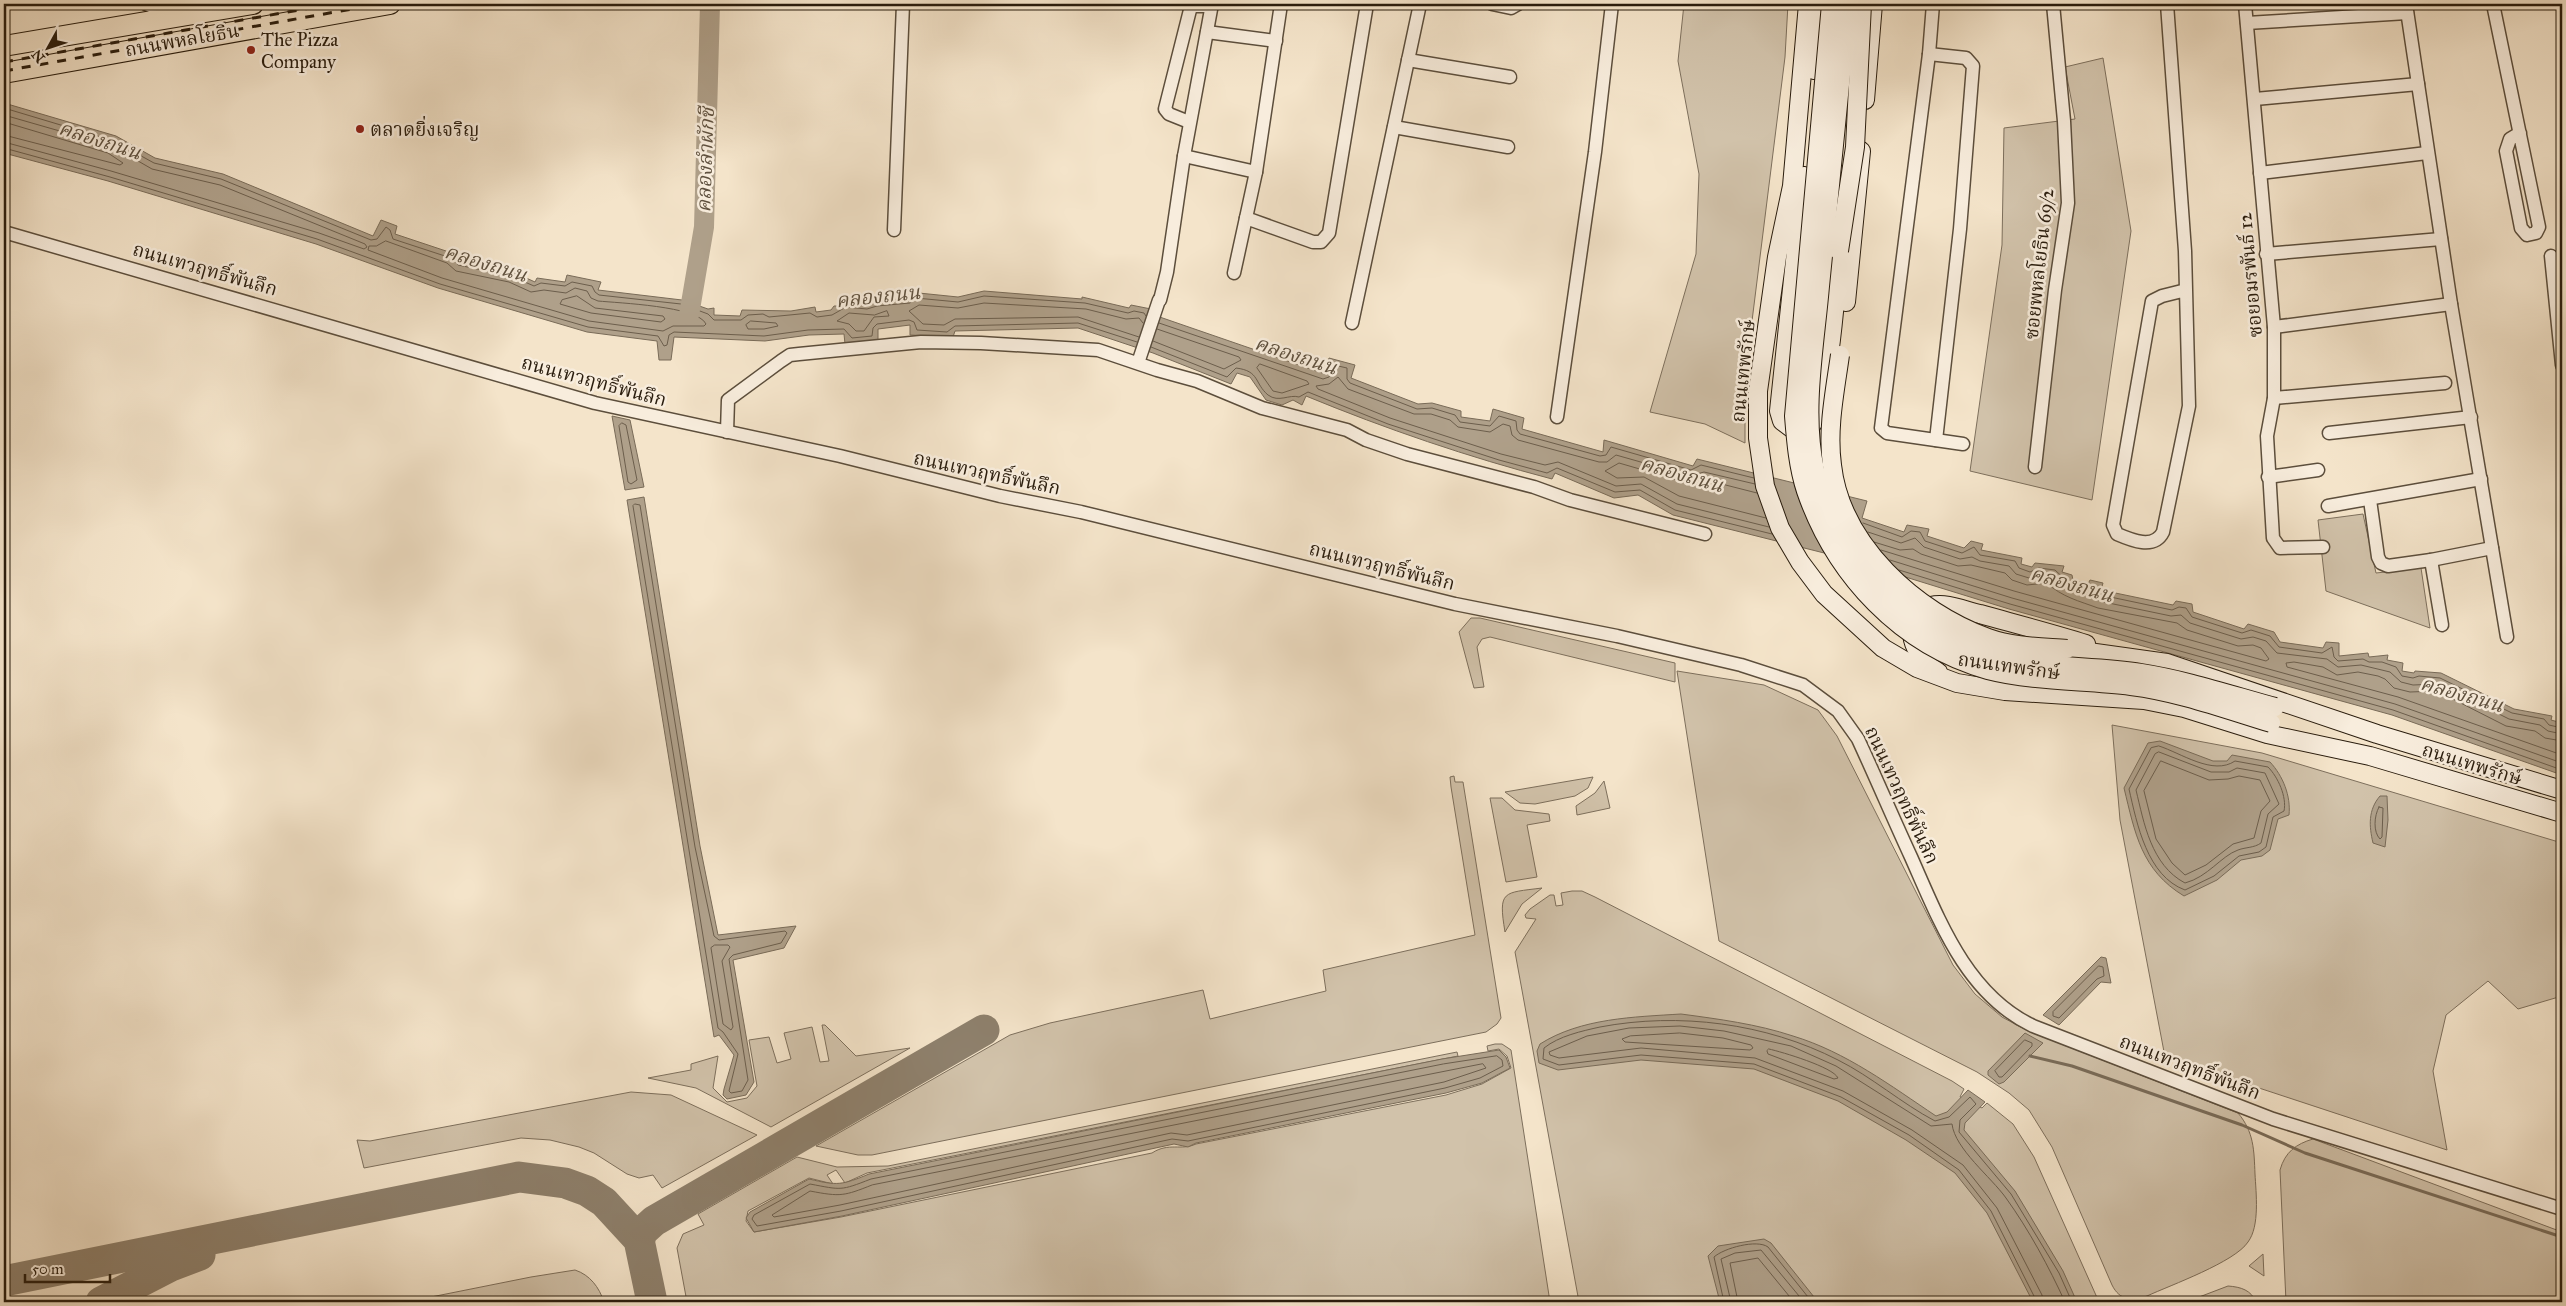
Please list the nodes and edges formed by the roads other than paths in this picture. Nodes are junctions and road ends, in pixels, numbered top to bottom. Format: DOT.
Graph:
graph roads {
  1 [pos="146,4"];
  2 [pos="253,4"];
  3 [pos="390,4"];
  4 [pos="903,4"];
  5 [pos="1280,4"];
  6 [pos="1367,4"];
  7 [pos="1420,4"];
  8 [pos="1492,4"];
  9 [pos="1518,4"];
  10 [pos="1612,4"];
  11 [pos="1808,4"];
  12 [pos="1821,4"];
  13 [pos="1831,4"];
  14 [pos="1848,4"];
  15 [pos="1864,4"];
  16 [pos="1873,4"];
  17 [pos="1933,4"];
  18 [pos="2053,4"];
  19 [pos="2167,4"];
  20 [pos="2245,4"];
  21 [pos="2493,4"];
  22 [pos="1212,5"];
  23 [pos="2407,8"];
  24 [pos="175,16"];
  25 [pos="2247,23"];
  26 [pos="1207,32"];
  27 [pos="1276,41"];
  28 [pos="4,46"];
  29 [pos="1929,54"];
  30 [pos="1408,60"];
  31 [pos="5,73"];
  32 [pos="1510,77"];
  33 [pos="2418,84"];
  34 [pos="2255,99"];
  35 [pos="1189,122"];
  36 [pos="1394,127"];
  37 [pos="2520,132"];
  38 [pos="1508,147"];
  39 [pos="2427,153"];
  40 [pos="1184,156"];
  41 [pos="1256,172"];
  42 [pos="2260,174"];
  43 [pos="1792,186"];
  44 [pos="1246,218"];
  45 [pos="894,230"];
  46 [pos="4,232"];
  47 [pos="2441,239"];
  48 [pos="2266,254"];
  49 [pos="2551,256"];
  50 [pos="1234,273"];
  51 [pos="2558,284"];
  52 [pos="2186,290"];
  53 [pos="2450,304"];
  54 [pos="1352,322"];
  55 [pos="2274,327"];
  56 [pos="1138,363"];
  57 [pos="2562,366"];
  58 [pos="1783,368"];
  59 [pos="2445,383"];
  60 [pos="2274,398"];
  61 [pos="1818,414"];
  62 [pos="1557,417"];
  63 [pos="2471,417"];
  64 [pos="727,432"];
  65 [pos="2329,433"];
  66 [pos="1936,440"];
  67 [pos="1963,444"];
  68 [pos="2035,467"];
  69 [pos="2318,470"];
  70 [pos="2268,477"];
  71 [pos="2481,479"];
  72 [pos="2370,500"];
  73 [pos="2328,506"];
  74 [pos="1705,534"];
  75 [pos="2323,547"];
  76 [pos="2492,548"];
  77 [pos="2431,560"];
  78 [pos="2442,625"];
  79 [pos="2507,637"];
  80 [pos="2131,657"];
  81 [pos="1957,683"];
  82 [pos="2273,715"];
  83 [pos="2377,734"];
  84 [pos="2370,756"];
  85 [pos="2562,790"];
  86 [pos="2562,813"];
  87 [pos="2562,1209"];
  1 -- 24 [label="street"];
  2 -- 24 [label="main road, ถนนพหลโยธิน"];
  3 -- 31 [label="main road, ถนนพหลโยธิน"];
  4 -- 45 [label="street"];
  5 -- 27 [label="street"];
  6 -- 44 [label="street"];
  7 -- 30 [label="street"];
  8 -- 9 [label="street"];
  10 -- 62 [label="street"];
  11 -- 43 [label="main road, ถนนเทพรักษ์"];
  12 -- 58 [label="main road"];
  13 -- 82 [label="main road, ถนนเทพรักษ์, bridge"];
  14 -- 82 [label="main road, ถนนเทพรักษ์, bridge"];
  15 -- 61 [label="main road"];
  15 -- 61 [label="main road, bridge"];
  16 -- 80 [label="main road, ถนนเทพรักษ์, bridge"];
  17 -- 29 [label="street"];
  18 -- 68 [label="street, ซอยพหลโยธิน 69/2"];
  19 -- 52 [label="street"];
  20 -- 25 [label="street, ซอยอมรพันธ์ 12"];
  21 -- 37 [label="street"];
  22 -- 26 [label="street"];
  22 -- 35 [label="street"];
  23 -- 25 [label="street"];
  23 -- 33 [label="street"];
  24 -- 28 [label="main road, ถนนพหลโยธิน"];
  25 -- 34 [label="street, ซอยอมรพันธ์ 12"];
  26 -- 27 [label="street"];
  26 -- 35 [label="street"];
  27 -- 41 [label="street"];
  29 -- 66 [label="street"];
  29 -- 66 [label="street"];
  30 -- 32 [label="street"];
  30 -- 36 [label="street"];
  33 -- 34 [label="street"];
  33 -- 39 [label="street"];
  34 -- 42 [label="street, ซอยอมรพันธ์ 12"];
  35 -- 40 [label="street"];
  36 -- 38 [label="street"];
  36 -- 54 [label="street"];
  37 -- 37 [label="street"];
  39 -- 42 [label="street"];
  39 -- 47 [label="street"];
  40 -- 41 [label="street"];
  40 -- 56 [label="street"];
  41 -- 44 [label="street"];
  42 -- 48 [label="street, ซอยอมรพันธ์ 12"];
  43 -- 58 [label="main road"];
  43 -- 81 [label="main road, ถนนเทพรักษ์"];
  44 -- 50 [label="street"];
  46 -- 64 [label="street, ถนนเทวฤทธิ์พันลึก"];
  47 -- 48 [label="street"];
  47 -- 53 [label="street"];
  48 -- 55 [label="street, ซอยอมรพันธ์ 12"];
  49 -- 51 [label="street"];
  51 -- 57 [label="street"];
  52 -- 52 [label="street"];
  53 -- 55 [label="street"];
  53 -- 63 [label="street"];
  55 -- 60 [label="street, ซอยอมรพันธ์ 12"];
  56 -- 64 [label="street"];
  56 -- 74 [label="street"];
  58 -- 61 [label="main road"];
  59 -- 60 [label="street"];
  60 -- 70 [label="street, ซอยอมรพันธ์ 12"];
  63 -- 65 [label="street"];
  63 -- 71 [label="street"];
  64 -- 87 [label="street, ถนนเทวฤทธิ์พันลึก"];
  66 -- 67 [label="street"];
  69 -- 70 [label="street"];
  70 -- 75 [label="street, ซอยอมรพันธ์ 12"];
  71 -- 72 [label="street"];
  71 -- 76 [label="street"];
  72 -- 73 [label="street"];
  72 -- 77 [label="street"];
  76 -- 77 [label="street"];
  76 -- 79 [label="street"];
  77 -- 78 [label="street"];
  80 -- 81 [label="main road"];
  80 -- 83 [label="main road, ถนนเทพรักษ์"];
  81 -- 84 [label="main road, ถนนเทพรักษ์"];
  82 -- 83 [label="main road, ถนนเทพรักษ์"];
  82 -- 84 [label="main road, ถนนเทพรักษ์"];
  83 -- 85 [label="main road, ถนนเทพรักษ์"];
  84 -- 86 [label="main road, ถนนเทพรักษ์"];
}
